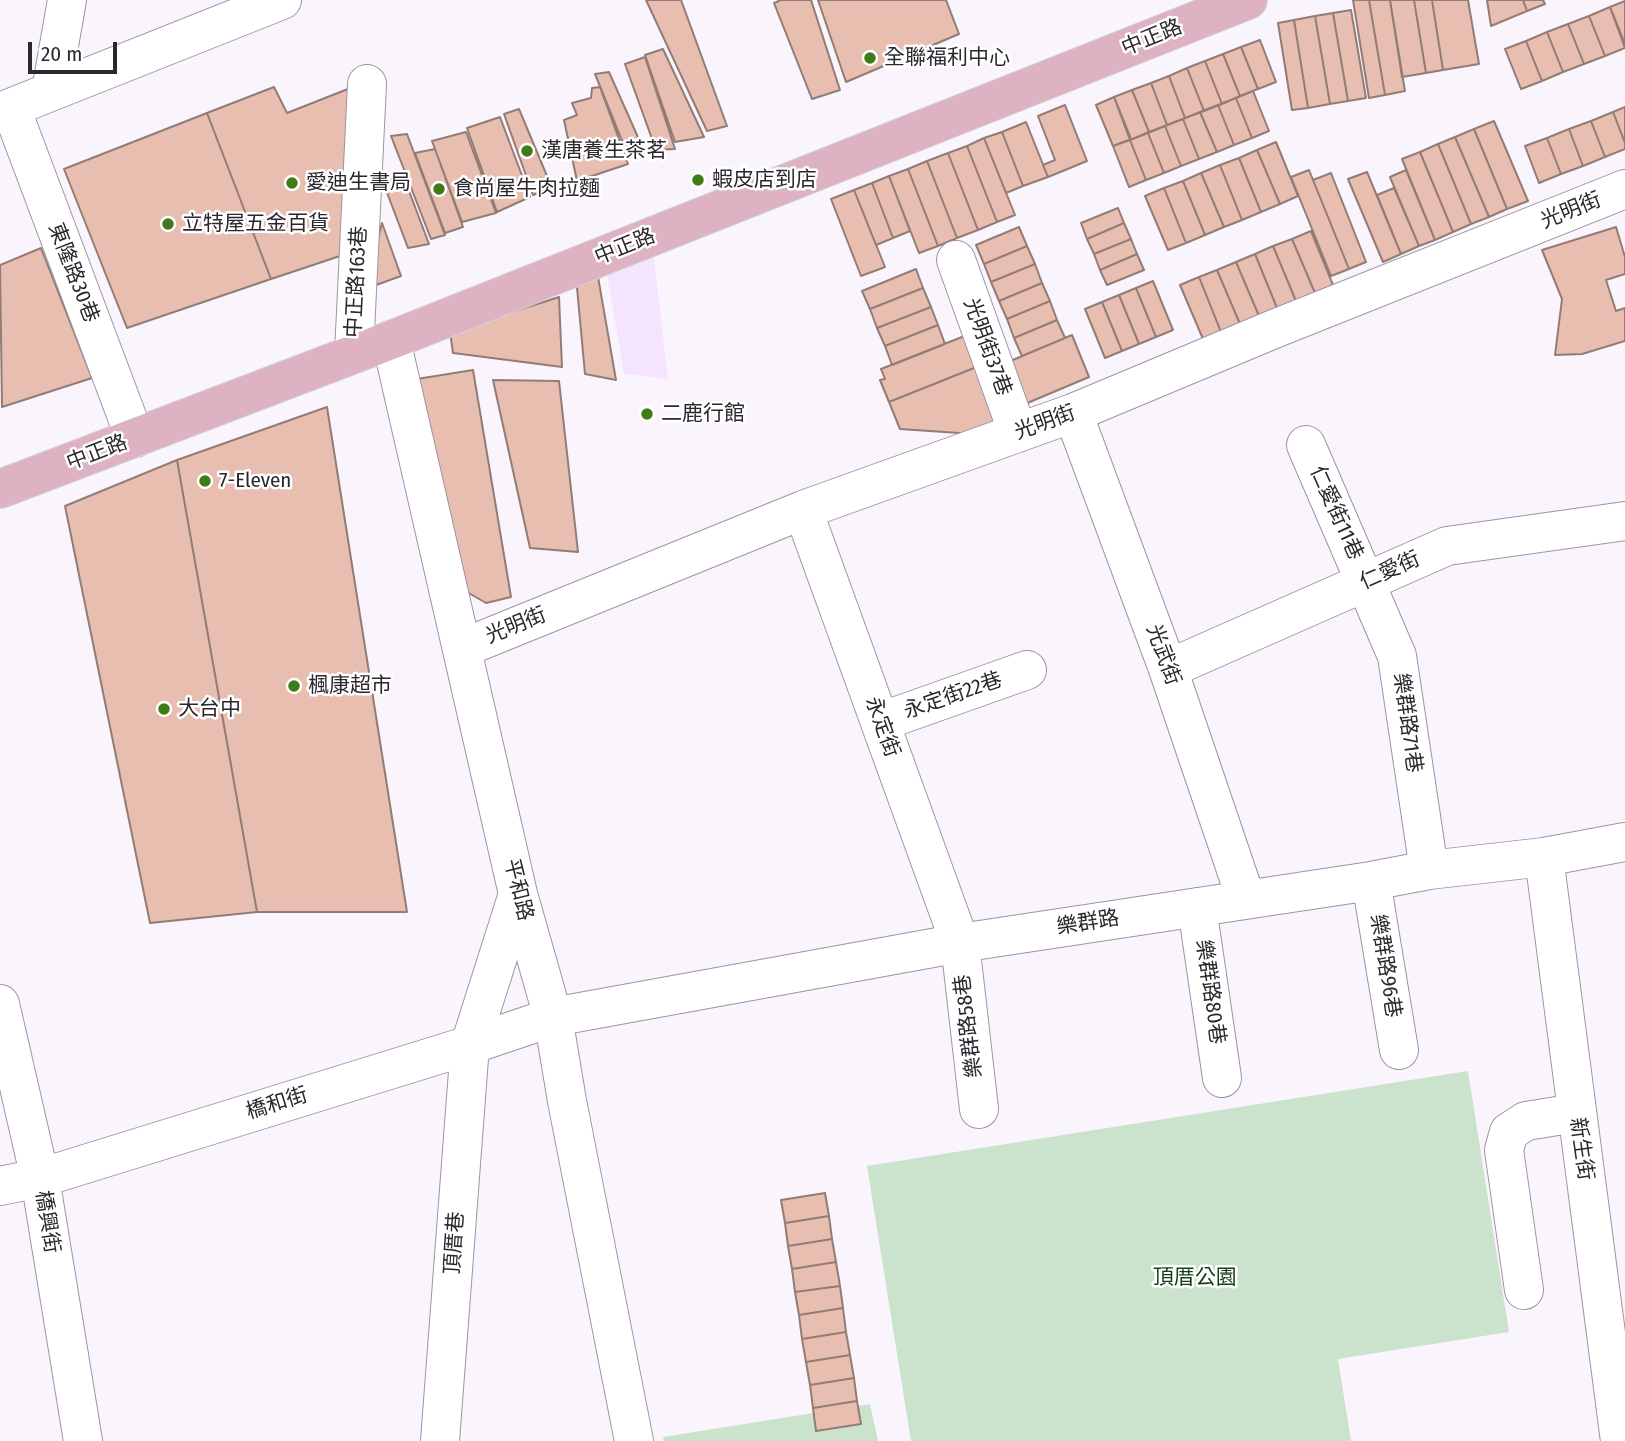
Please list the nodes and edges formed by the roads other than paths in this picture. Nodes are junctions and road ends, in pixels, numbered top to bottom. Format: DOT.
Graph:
graph roads {
  1 [pos="67,0"];
  2 [pos="282,0"];
  3 [pos="1248,0"];
  4 [pos="367,84"];
  5 [pos="51,91"];
  6 [pos="5,110"];
  7 [pos="1625,189"];
  8 [pos="956,260"];
  9 [pos="391,340"];
  10 [pos="354,353"];
  11 [pos="1073,413"];
  12 [pos="1018,433"];
  13 [pos="135,438"];
  14 [pos="1306,445"];
  15 [pos="0,489"];
  16 [pos="803,510"];
  17 [pos="1625,521"];
  18 [pos="1366,581"];
  19 [pos="463,648"];
  20 [pos="1168,669"];
  21 [pos="1027,670"];
  22 [pos="880,722"];
  23 [pos="1625,842"];
  24 [pos="1544,857"];
  25 [pos="1429,870"];
  26 [pos="1371,881"];
  27 [pos="518,894"];
  28 [pos="1246,900"];
  29 [pos="1197,907"];
  30 [pos="960,943"];
  31 [pos="0,1004"];
  32 [pos="553,1017"];
  33 [pos="470,1045"];
  34 [pos="1399,1050"];
  35 [pos="1222,1078"];
  36 [pos="979,1109"];
  37 [pos="1576,1113"];
  38 [pos="40,1178"];
  39 [pos="0,1186"];
  40 [pos="1613,1278"];
  41 [pos="1524,1290"];
  42 [pos="83,1441"];
  43 [pos="440,1441"];
  44 [pos="634,1441"];
  45 [pos="1620,1441"];
  1 -- 5 [label="street"];
  2 -- 5 [label="street"];
  3 -- 9 [label="main road, 中正路"];
  4 -- 10 [label="street, 中正路163巷"];
  5 -- 6 [label="street"];
  6 -- 13 [label="street, 東隆路30巷"];
  7 -- 11 [label="street, 光明街"];
  8 -- 12 [label="street, 光明街37巷"];
  9 -- 10 [label="main road, 中正路"];
  9 -- 19 [label="street, 平和路"];
  10 -- 13 [label="main road, 中正路"];
  11 -- 12 [label="street, 光明街"];
  11 -- 20 [label="street, 光武街"];
  12 -- 16 [label="street, 光明街"];
  13 -- 15 [label="main road, 中正路"];
  14 -- 18 [label="street, 仁愛街11巷"];
  16 -- 19 [label="street, 光明街"];
  16 -- 22 [label="street, 永定街"];
  17 -- 18 [label="street, 仁愛街"];
  18 -- 20 [label="street, 仁愛街"];
  18 -- 25 [label="street, 樂群路71巷"];
  19 -- 27 [label="street, 平和路"];
  20 -- 28 [label="street, 光武街"];
  21 -- 22 [label="street, 永定街22巷"];
  22 -- 30 [label="street, 永定街"];
  23 -- 24 [label="street, 樂群路"];
  24 -- 25 [label="street, 樂群路"];
  24 -- 37 [label="street, 新生街"];
  25 -- 26 [label="street, 樂群路"];
  26 -- 28 [label="street, 樂群路"];
  26 -- 34 [label="street, 樂群路96巷"];
  27 -- 32 [label="street, 平和路"];
  27 -- 33 [label="street, 頂厝巷"];
  28 -- 29 [label="street, 樂群路"];
  29 -- 30 [label="street, 樂群路"];
  29 -- 35 [label="street, 樂群路80巷"];
  30 -- 32 [label="street, 樂群路"];
  30 -- 36 [label="street, 樂群路58巷"];
  31 -- 38 [label="street, 橋興街"];
  32 -- 33 [label="street, 橋和街"];
  32 -- 44 [label="street, 平和路"];
  33 -- 38 [label="street, 橋和街"];
  33 -- 43 [label="street, 頂厝巷"];
  37 -- 40 [label="street, 新生街"];
  37 -- 41 [label="street"];
  38 -- 39 [label="street, 橋和街"];
  38 -- 42 [label="street, 橋興街"];
  40 -- 45 [label="street, 新生街"];
}
